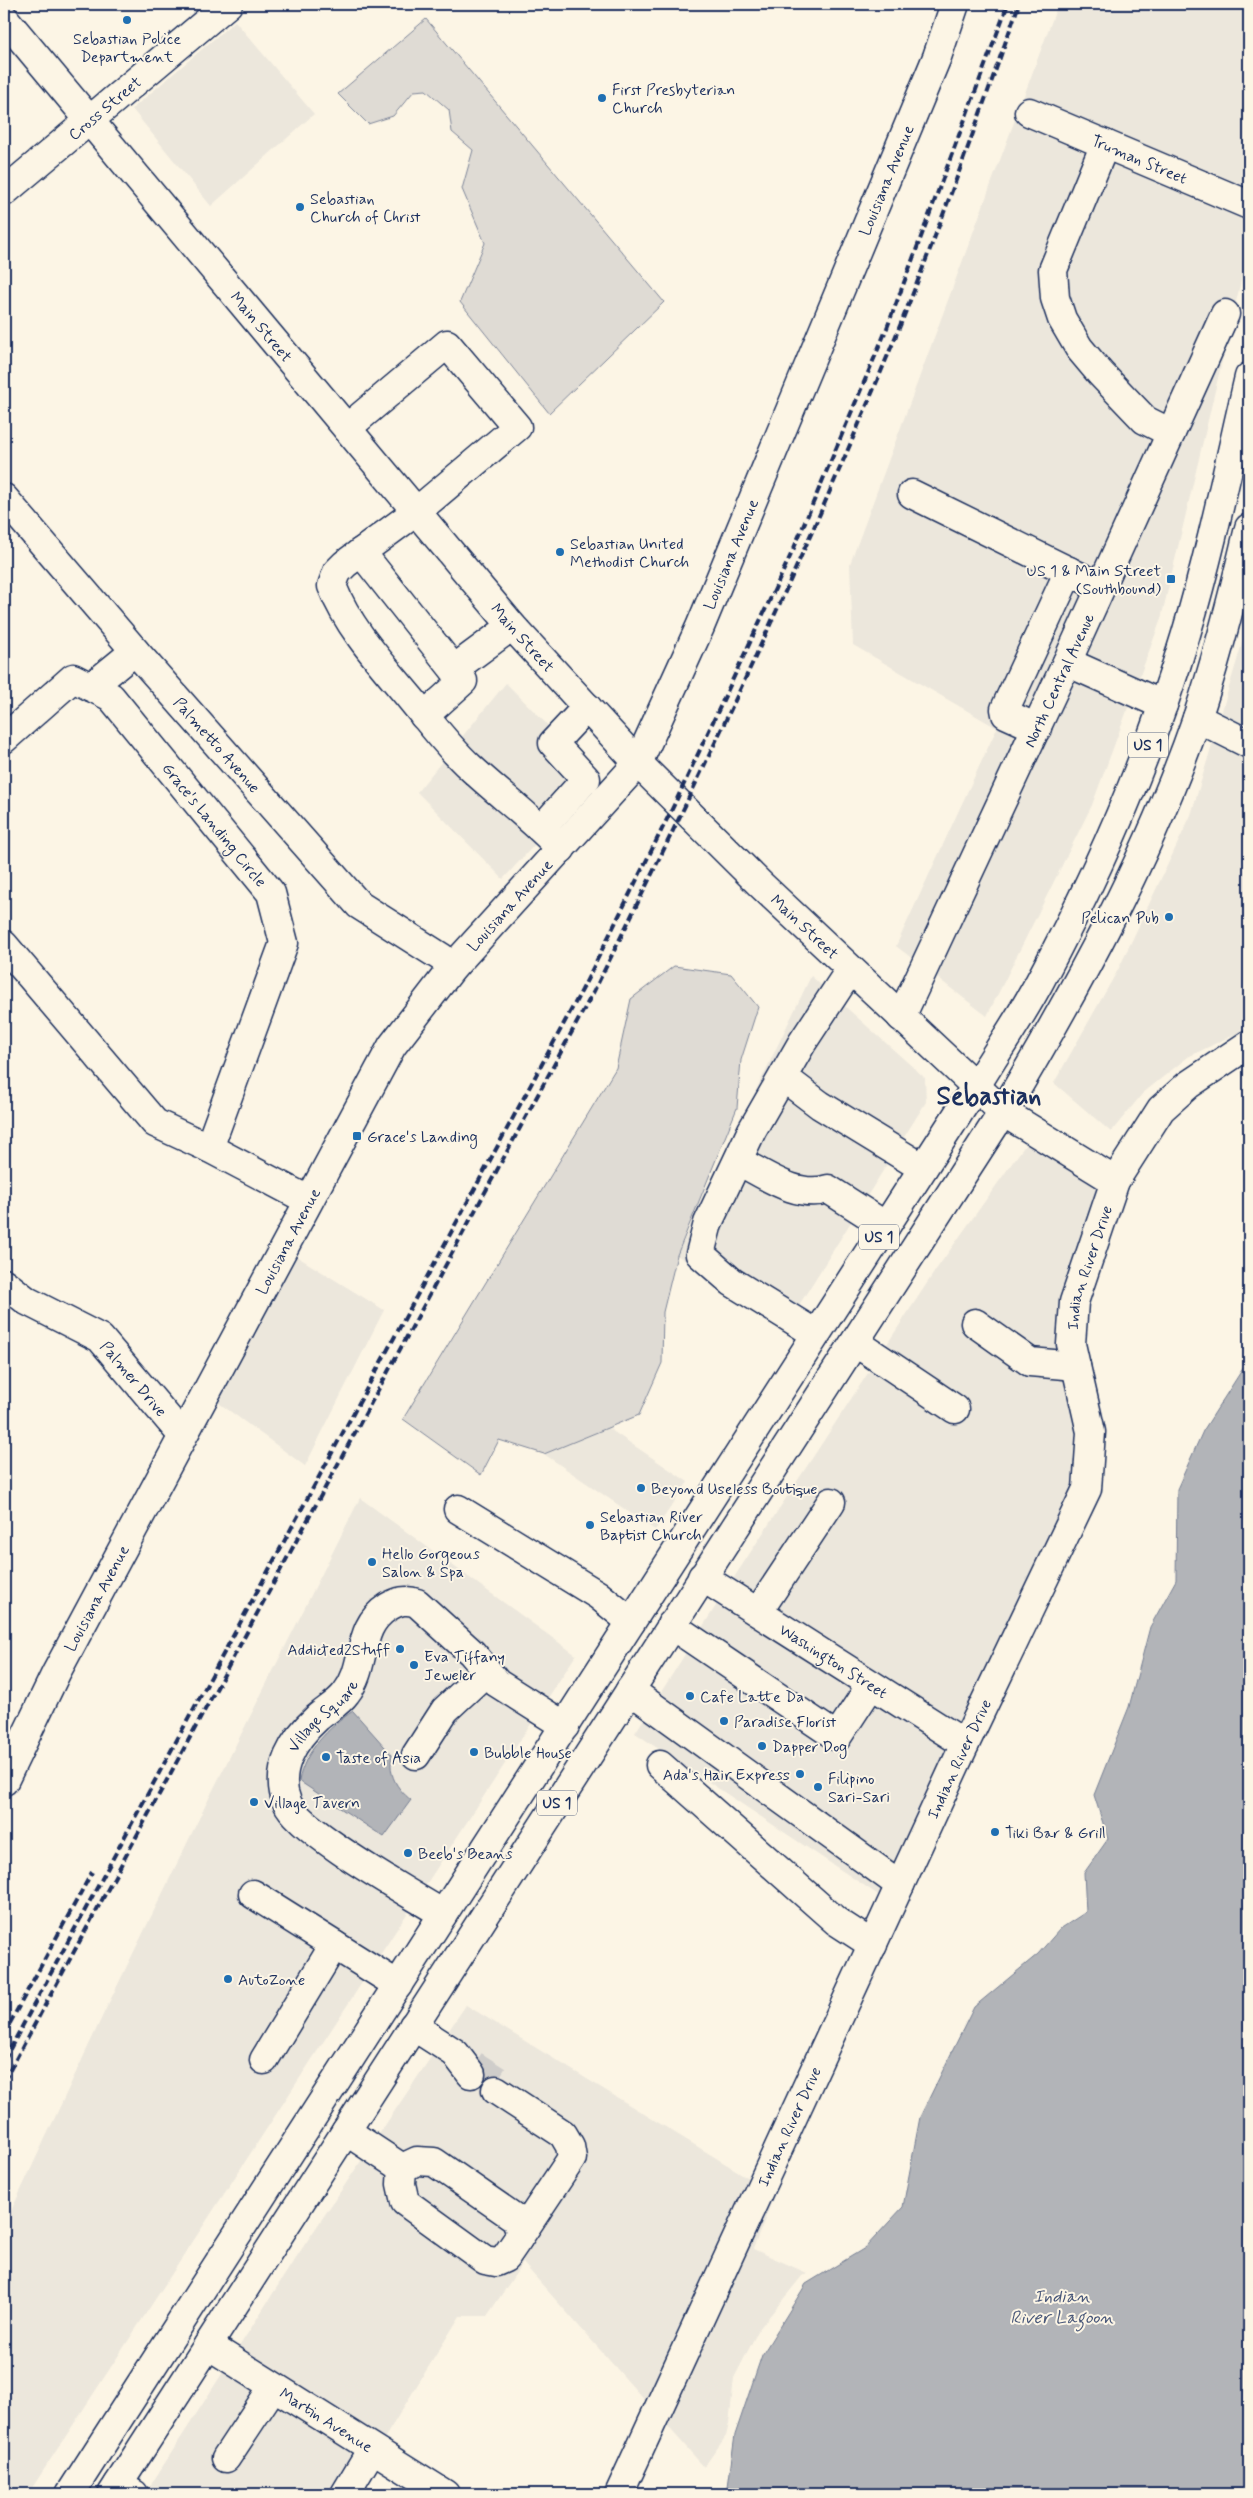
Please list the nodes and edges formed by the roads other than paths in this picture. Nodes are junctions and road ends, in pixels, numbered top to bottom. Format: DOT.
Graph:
graph roads {
  1 [pos="955,4"];
  2 [pos="221,6"];
  3 [pos="4,18"];
  4 [pos="1029,112"];
  5 [pos="90,121"];
  6 [pos="1104,144"];
  7 [pos="4,192"];
  8 [pos="1249,205"];
  9 [pos="1225,314"];
  10 [pos="1249,377"];
  11 [pos="347,428"];
  12 [pos="1171,433"];
  13 [pos="912,494"];
  14 [pos="4,498"];
  15 [pos="417,512"];
  16 [pos="1249,528"];
  17 [pos="361,552"];
  18 [pos="1069,571"];
  19 [pos="1101,587"];
  20 [pos="512,626"];
  21 [pos="135,651"];
  22 [pos="1067,662"];
  23 [pos="454,669"];
  24 [pos="91,687"];
  25 [pos="1163,705"];
  26 [pos="587,707"];
  27 [pos="424,716"];
  28 [pos="1197,718"];
  29 [pos="1037,728"];
  30 [pos="4,739"];
  31 [pos="1249,744"];
  32 [pos="638,763"];
  33 [pos="542,828"];
  34 [pos="561,849"];
  35 [pos="4,946"];
  36 [pos="453,967"];
  37 [pos="850,970"];
  38 [pos="901,1017"];
  39 [pos="1249,1044"];
  40 [pos="783,1077"];
  41 [pos="976,1086"];
  42 [pos="1004,1112"];
  43 [pos="210,1148"];
  44 [pos="738,1162"];
  45 [pos="923,1168"];
  46 [pos="1115,1181"];
  47 [pos="308,1200"];
  48 [pos="886,1226"];
  49 [pos="4,1283"];
  50 [pos="975,1323"];
  51 [pos="816,1334"];
  52 [pos="855,1342"];
  53 [pos="1076,1366"];
  54 [pos="955,1409"];
  55 [pos="182,1435"];
  56 [pos="831,1502"];
  57 [pos="704,1508"];
  58 [pos="458,1509"];
  59 [pos="702,1577"];
  60 [pos="758,1612"];
  61 [pos="631,1622"];
  62 [pos="671,1625"];
  63 [pos="487,1671"];
  64 [pos="871,1685"];
  65 [pos="631,1687"];
  66 [pos="564,1726"];
  67 [pos="965,1744"];
  68 [pos="416,1754"];
  69 [pos="660,1766"];
  70 [pos="4,1780"];
  71 [pos="900,1885"];
  72 [pos="253,1894"];
  73 [pos="443,1914"];
  74 [pos="334,1945"];
  75 [pos="872,1945"];
  76 [pos="398,1985"];
  77 [pos="413,2026"];
  78 [pos="264,2060"];
  79 [pos="467,2064"];
  80 [pos="498,2086"];
  81 [pos="346,2131"];
  82 [pos="402,2168"];
  83 [pos="518,2238"];
  84 [pos="213,2272"];
  85 [pos="208,2345"];
  86 [pos="273,2387"];
  87 [pos="372,2449"];
  88 [pos="226,2458"];
  89 [pos="122,2491"];
  90 [pos="70,2494"];
  91 [pos="345,2494"];
  92 [pos="445,2494"];
  93 [pos="619,2494"];
  1 -- 32 [label="street, Louisiana Avenue"];
  2 -- 5 [label="street, Cross Street"];
  3 -- 5 [label="street, Main Street"];
  4 -- 6 [label="street, Truman Street"];
  5 -- 7 [label="street, Cross Street"];
  5 -- 11 [label="street, Main Street"];
  6 -- 8 [label="street, Truman Street"];
  6 -- 12 [label="street"];
  9 -- 12 [label="street, North Central Avenue"];
  10 -- 25 [label="street, US 1"];
  11 -- 15 [label="street, Main Street"];
  11 -- 15 [label="street"];
  12 -- 19 [label="street, North Central Avenue"];
  13 -- 18 [label="street"];
  14 -- 21 [label="street, Palmetto Avenue"];
  15 -- 17 [label="street"];
  15 -- 20 [label="street, Main Street"];
  16 -- 28 [label="street, US 1"];
  17 -- 23 [label="street"];
  17 -- 27 [label="street"];
  18 -- 19 [label="street"];
  18 -- 29 [label="street"];
  19 -- 22 [label="street, North Central Avenue"];
  20 -- 23 [label="street"];
  20 -- 26 [label="street, Main Street"];
  21 -- 24 [label="street"];
  21 -- 36 [label="street, Palmetto Avenue"];
  22 -- 25 [label="street"];
  22 -- 29 [label="street, North Central Avenue"];
  23 -- 27 [label="street"];
  24 -- 30 [label="street, Grace's Landing Circle"];
  24 -- 43 [label="street, Grace's Landing Circle"];
  25 -- 41 [label="street, US 1"];
  26 -- 32 [label="street, Main Street"];
  26 -- 33 [label="street"];
  27 -- 33 [label="street"];
  28 -- 31 [label="street"];
  28 -- 42 [label="street, US 1"];
  29 -- 38 [label="street, North Central Avenue"];
  32 -- 34 [label="street, Louisiana Avenue"];
  32 -- 37 [label="street, Main Street"];
  33 -- 34 [label="street"];
  34 -- 36 [label="street, Louisiana Avenue"];
  35 -- 43 [label="street"];
  36 -- 47 [label="street, Louisiana Avenue"];
  37 -- 38 [label="street, Main Street"];
  37 -- 40 [label="street"];
  38 -- 41 [label="street, Main Street"];
  39 -- 46 [label="street, Indian River Drive"];
  40 -- 44 [label="street"];
  40 -- 45 [label="street"];
  41 -- 42 [label="street, Main Street"];
  41 -- 45 [label="street, US 1"];
  42 -- 46 [label="street, Main Street"];
  42 -- 52 [label="street, US 1"];
  43 -- 47 [label="street"];
  44 -- 48 [label="street"];
  44 -- 51 [label="street"];
  45 -- 48 [label="street, US 1"];
  46 -- 53 [label="street, Indian River Drive"];
  47 -- 55 [label="street, Louisiana Avenue"];
  48 -- 51 [label="street, US 1"];
  49 -- 55 [label="street, Palmer Drive"];
  50 -- 53 [label="street"];
  51 -- 57 [label="street, US 1"];
  52 -- 54 [label="street"];
  52 -- 59 [label="street, US 1"];
  53 -- 67 [label="street, Indian River Drive"];
  55 -- 70 [label="street, Louisiana Avenue"];
  56 -- 60 [label="street"];
  57 -- 59 [label="street"];
  57 -- 61 [label="street, US 1"];
  58 -- 61 [label="street"];
  59 -- 60 [label="street, Washington Street"];
  59 -- 62 [label="street, US 1"];
  60 -- 64 [label="street, Washington Street"];
  61 -- 65 [label="street"];
  61 -- 66 [label="street, US 1"];
  62 -- 64 [label="street"];
  62 -- 65 [label="street, US 1"];
  63 -- 66 [label="street, Village Square"];
  63 -- 68 [label="street"];
  63 -- 73 [label="street, Village Square"];
  64 -- 67 [label="street, Washington Street"];
  65 -- 71 [label="street"];
  65 -- 77 [label="street, US 1"];
  66 -- 73 [label="street, US 1"];
  67 -- 71 [label="street, Indian River Drive"];
  69 -- 75 [label="street"];
  71 -- 75 [label="street, Indian River Drive"];
  72 -- 74 [label="street"];
  73 -- 76 [label="street, US 1"];
  74 -- 76 [label="street"];
  74 -- 78 [label="street"];
  75 -- 93 [label="street, Indian River Drive"];
  76 -- 84 [label="street, US 1"];
  77 -- 79 [label="street"];
  77 -- 81 [label="street, US 1"];
  80 -- 83 [label="street"];
  81 -- 82 [label="street"];
  81 -- 85 [label="street, US 1"];
  82 -- 83 [label="street"];
  82 -- 83 [label="street"];
  84 -- 85 [label="street"];
  84 -- 90 [label="street, US 1"];
  85 -- 86 [label="street, Martin Avenue"];
  85 -- 89 [label="street, US 1"];
  86 -- 87 [label="street, Martin Avenue"];
  86 -- 88 [label="street"];
  87 -- 91 [label="street"];
  87 -- 92 [label="street, Martin Avenue"];
}
